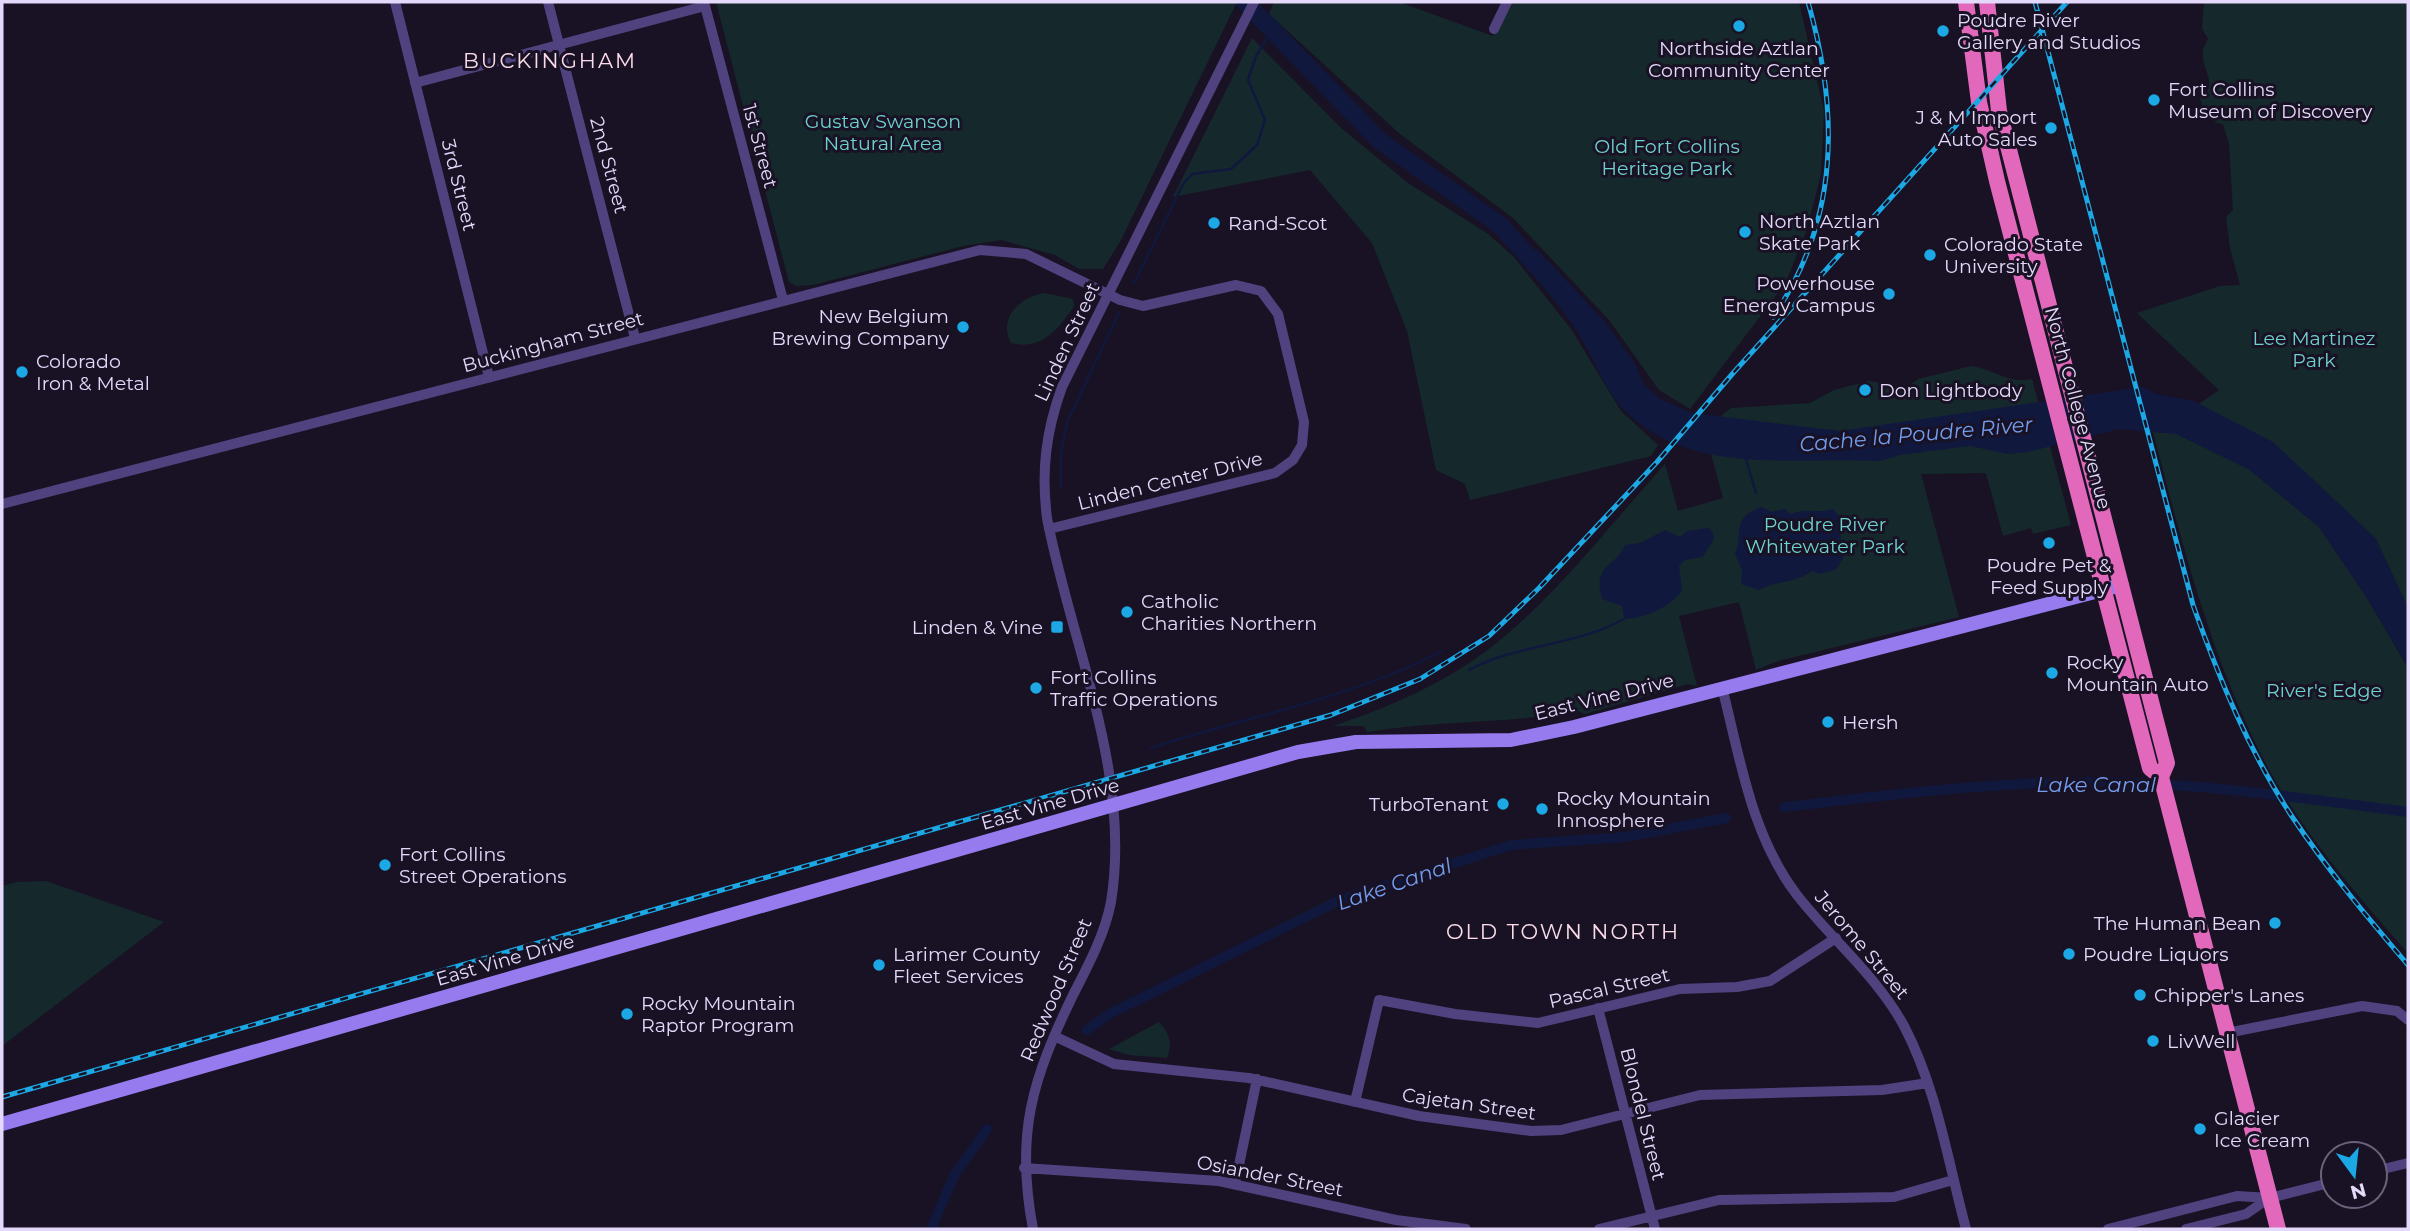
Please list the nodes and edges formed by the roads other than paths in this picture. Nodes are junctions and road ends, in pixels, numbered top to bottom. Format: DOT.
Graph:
graph roads {
  1 [pos="395,2"];
  2 [pos="548,2"];
  3 [pos="1254,2"];
  4 [pos="1507,2"];
  5 [pos="1966,2"];
  6 [pos="1987,2"];
  7 [pos="705,4"];
  8 [pos="1494,29"];
  9 [pos="558,44"];
  10 [pos="415,83"];
  11 [pos="1109,293"];
  12 [pos="783,300"];
  13 [pos="635,338"];
  14 [pos="489,377"];
  15 [pos="2,503"];
  16 [pos="1049,529"];
  17 [pos="2122,585"];
  18 [pos="2104,590"];
  19 [pos="1722,687"];
  20 [pos="2161,777"];
  21 [pos="1113,806"];
  22 [pos="1836,938"];
  23 [pos="1598,1008"];
  24 [pos="2408,1020"];
  25 [pos="2227,1033"];
  26 [pos="1054,1036"];
  27 [pos="1256,1080"];
  28 [pos="1928,1083"];
  29 [pos="1354,1102"];
  30 [pos="1625,1114"];
  31 [pos="2,1124"];
  32 [pos="2408,1163"];
  33 [pos="1024,1168"];
  34 [pos="2389,1168"];
  35 [pos="1953,1180"];
  36 [pos="1235,1184"];
  37 [pos="2319,1186"];
  38 [pos="2270,1198"];
  39 [pos="1651,1216"];
  40 [pos="1033,1229"];
  41 [pos="1466,1229"];
  42 [pos="1599,1229"];
  43 [pos="1655,1229"];
  44 [pos="1966,1229"];
  45 [pos="2108,1229"];
  46 [pos="2186,1229"];
  47 [pos="2278,1229"];
  1 -- 10 [label="street, 3rd Street"];
  2 -- 9 [label="street, 2nd Street"];
  3 -- 11 [label="street, Linden Street"];
  4 -- 8 [label="street"];
  5 -- 18 [label="highway, North College Avenue"];
  6 -- 17 [label="highway, North College Avenue"];
  7 -- 9 [label="street"];
  7 -- 12 [label="street, 1st Street"];
  9 -- 10 [label="street"];
  9 -- 13 [label="street, 2nd Street"];
  10 -- 14 [label="street, 3rd Street"];
  11 -- 12 [label="street, Buckingham Street"];
  11 -- 16 [label="street, Linden Street"];
  11 -- 16 [label="street, Linden Center Drive"];
  12 -- 13 [label="street, Buckingham Street"];
  13 -- 14 [label="street, Buckingham Street"];
  14 -- 15 [label="street, Buckingham Street"];
  16 -- 21 [label="street, Linden Street"];
  17 -- 18 [label="main road, East Vine Drive"];
  17 -- 20 [label="highway, North College Avenue"];
  18 -- 19 [label="main road, East Vine Drive"];
  18 -- 20 [label="highway, North College Avenue"];
  19 -- 21 [label="main road, East Vine Drive"];
  19 -- 22 [label="street, Jerome Street"];
  20 -- 25 [label="highway, North College Avenue"];
  21 -- 26 [label="street, Redwood Street"];
  21 -- 31 [label="main road, East Vine Drive"];
  22 -- 23 [label="street, Pascal Street"];
  22 -- 28 [label="street, Jerome Street"];
  23 -- 29 [label="street, Pascal Street"];
  23 -- 30 [label="street, Blondel Street"];
  24 -- 25 [label="street"];
  25 -- 38 [label="highway, North College Avenue"];
  26 -- 27 [label="street, Cajetan Street"];
  26 -- 33 [label="street, Redwood Street"];
  27 -- 29 [label="street, Cajetan Street"];
  27 -- 36 [label="street"];
  28 -- 30 [label="street, Cajetan Street"];
  28 -- 35 [label="street, Jerome Street"];
  29 -- 30 [label="street, Cajetan Street"];
  30 -- 39 [label="street, Blondel Street"];
  32 -- 34 [label="street"];
  33 -- 36 [label="street, Osiander Street"];
  33 -- 40 [label="street, Redwood Street"];
  35 -- 39 [label="street"];
  35 -- 44 [label="street, Jerome Street"];
  36 -- 41 [label="street, Osiander Street"];
  37 -- 38 [label="street"];
  38 -- 45 [label="street"];
  38 -- 46 [label="street"];
  38 -- 47 [label="highway, North College Avenue"];
  39 -- 42 [label="street"];
  39 -- 43 [label="street, Blondel Street"];
}
